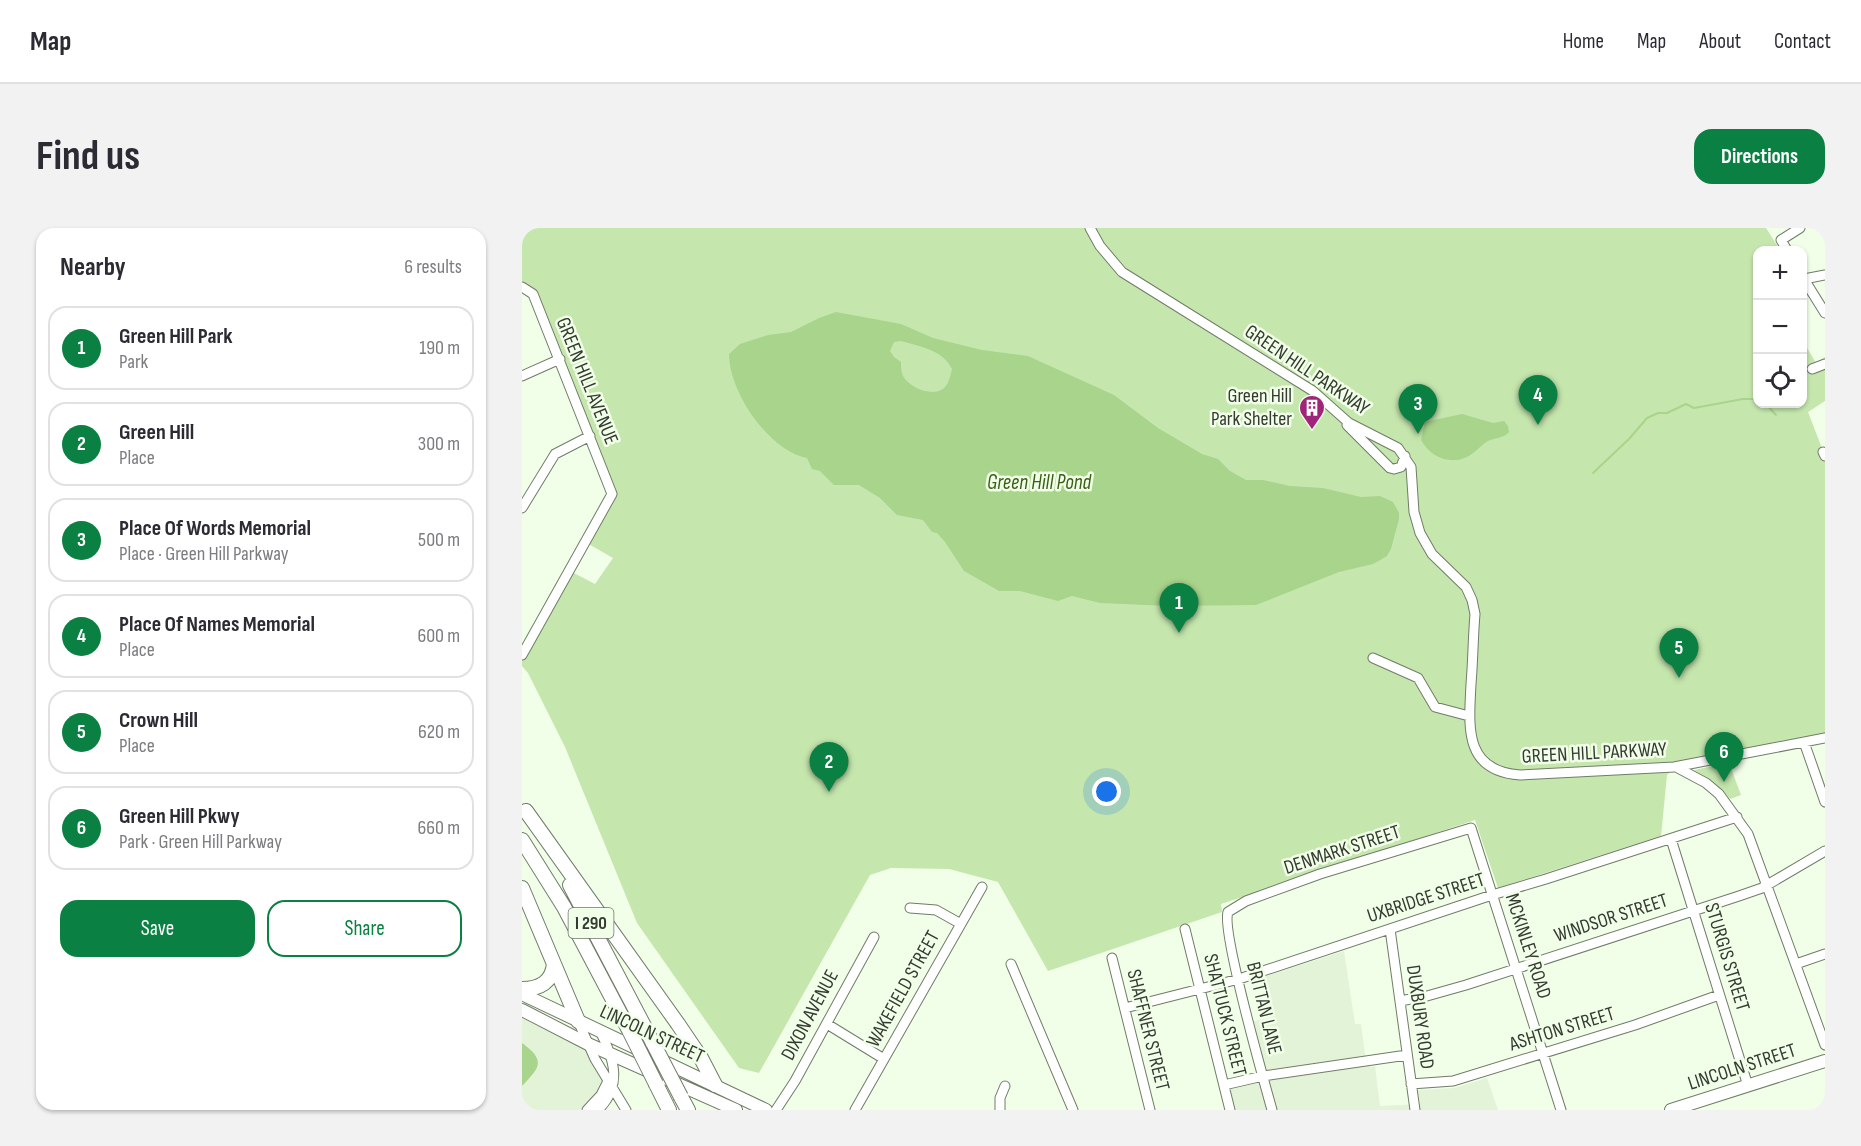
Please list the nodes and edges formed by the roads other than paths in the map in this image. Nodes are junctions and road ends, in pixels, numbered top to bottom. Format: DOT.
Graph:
graph roads {
  1 [pos="1090,228"];
  2 [pos="1800,228"];
  3 [pos="1785,246"];
  4 [pos="1825,274"];
  5 [pos="1807,276"];
  6 [pos="1807,284"];
  7 [pos="522,287"];
  8 [pos="1825,313"];
  9 [pos="560,359"];
  10 [pos="1825,364"];
  11 [pos="1812,369"];
  12 [pos="522,376"];
  13 [pos="1336,412"];
  14 [pos="591,436"];
  15 [pos="1405,456"];
  16 [pos="522,508"];
  17 [pos="522,655"];
  18 [pos="1373,658"];
  19 [pos="1469,716"];
  20 [pos="1825,738"];
  21 [pos="1804,742"];
  22 [pos="1677,767"];
  23 [pos="1825,802"];
  24 [pos="524,809"];
  25 [pos="1737,817"];
  26 [pos="1471,828"];
  27 [pos="1671,839"];
  28 [pos="522,840"];
  29 [pos="1825,851"];
  30 [pos="1766,885"];
  31 [pos="982,886"];
  32 [pos="522,888"];
  33 [pos="1492,895"];
  34 [pos="910,908"];
  35 [pos="1694,910"];
  36 [pos="1227,913"];
  37 [pos="961,924"];
  38 [pos="1185,929"];
  39 [pos="1390,929"];
  40 [pos="874,937"];
  41 [pos="1825,954"];
  42 [pos="1112,958"];
  43 [pos="554,964"];
  44 [pos="1011,964"];
  45 [pos="1796,964"];
  46 [pos="1515,968"];
  47 [pos="1239,979"];
  48 [pos="522,989"];
  49 [pos="1200,989"];
  50 [pos="522,994"];
  51 [pos="1719,995"];
  52 [pos="1400,1001"];
  53 [pos="1125,1008"];
  54 [pos="522,1010"];
  55 [pos="578,1021"];
  56 [pos="826,1024"];
  57 [pos="600,1031"];
  58 [pos="588,1044"];
  59 [pos="1825,1045"];
  60 [pos="1543,1052"];
  61 [pos="611,1054"];
  62 [pos="1407,1055"];
  63 [pos="884,1059"];
  64 [pos="1825,1061"];
  65 [pos="1263,1076"];
  66 [pos="1411,1084"];
  67 [pos="610,1085"];
  68 [pos="715,1085"];
  69 [pos="1224,1085"];
  70 [pos="1005,1086"];
  71 [pos="1748,1086"];
  72 [pos="731,1109"];
  73 [pos="587,1110"];
  74 [pos="598,1110"];
  75 [pos="626,1110"];
  76 [pos="669,1110"];
  77 [pos="688,1110"];
  78 [pos="766,1110"];
  79 [pos="776,1110"];
  80 [pos="855,1110"];
  81 [pos="1000,1110"];
  82 [pos="1073,1110"];
  83 [pos="1150,1110"];
  84 [pos="1230,1110"];
  85 [pos="1272,1110"];
  86 [pos="1415,1110"];
  87 [pos="1561,1110"];
  88 [pos="1671,1110"];
  1 -- 13 [label="street, GREEN HILL PARKWAY"];
  2 -- 3 [label="street"];
  4 -- 5 [label="street"];
  6 -- 8 [label="street"];
  7 -- 9 [label="street, GREEN HILL AVENUE"];
  9 -- 12 [label="street"];
  9 -- 14 [label="street, GREEN HILL AVENUE"];
  10 -- 11 [label="street"];
  13 -- 15 [label="street, GREEN HILL PARKWAY"];
  13 -- 15 [label="street"];
  14 -- 16 [label="street"];
  14 -- 17 [label="street, GREEN HILL AVENUE"];
  15 -- 19 [label="street, GREEN HILL PARKWAY"];
  18 -- 19 [label="street"];
  19 -- 22 [label="street, GREEN HILL PARKWAY"];
  20 -- 21 [label="street"];
  21 -- 22 [label="street"];
  21 -- 23 [label="street"];
  22 -- 25 [label="street, GREEN HILL PARKWAY"];
  24 -- 68 [label="highway"];
  24 -- 77 [label="highway, I 290, bridge"];
  25 -- 27 [label="street, UXBRIDGE STREET"];
  25 -- 30 [label="street, GREEN HILL PARKWAY"];
  26 -- 33 [label="street, MCKINLEY ROAD"];
  26 -- 36 [label="street, DENMARK STREET"];
  27 -- 33 [label="street, UXBRIDGE STREET"];
  27 -- 35 [label="street, STURGIS STREET"];
  28 -- 76 [label="highway, I 290, bridge"];
  29 -- 30 [label="street, WINDSOR STREET"];
  30 -- 35 [label="street, WINDSOR STREET"];
  30 -- 45 [label="street, GREEN HILL PARKWAY"];
  31 -- 37 [label="street, WAKEFIELD STREET"];
  32 -- 43 [label="highway"];
  33 -- 39 [label="street, UXBRIDGE STREET"];
  33 -- 46 [label="street, MCKINLEY ROAD"];
  34 -- 37 [label="street"];
  35 -- 46 [label="street, WINDSOR STREET"];
  35 -- 51 [label="street, STURGIS STREET"];
  36 -- 47 [label="street, BRITTAN LANE"];
  37 -- 63 [label="street, WAKEFIELD STREET"];
  38 -- 49 [label="street, SHATTUCK STREET"];
  39 -- 47 [label="street, UXBRIDGE STREET"];
  39 -- 52 [label="street, DUXBURY ROAD"];
  40 -- 56 [label="street, DIXON AVENUE"];
  41 -- 45 [label="street"];
  42 -- 53 [label="street, SHAFFNER STREET"];
  43 -- 48 [label="highway"];
  43 -- 55 [label="highway"];
  44 -- 82 [label="street"];
  45 -- 59 [label="street, GREEN HILL PARKWAY"];
  46 -- 52 [label="street, WINDSOR STREET"];
  46 -- 60 [label="street, MCKINLEY ROAD"];
  47 -- 49 [label="street, UXBRIDGE STREET"];
  47 -- 65 [label="street, BRITTAN LANE"];
  49 -- 53 [label="street, UXBRIDGE STREET"];
  49 -- 69 [label="street, SHATTUCK STREET"];
  50 -- 55 [label="main road, LINCOLN STREET"];
  51 -- 60 [label="street, ASHTON STREET"];
  51 -- 71 [label="street, STURGIS STREET"];
  52 -- 62 [label="street, DUXBURY ROAD"];
  53 -- 83 [label="street, SHAFFNER STREET"];
  54 -- 58 [label="main road, LINCOLN STREET"];
  55 -- 57 [label="main road, LINCOLN STREET"];
  55 -- 58 [label="street"];
  56 -- 63 [label="street"];
  56 -- 79 [label="street, DIXON AVENUE"];
  57 -- 61 [label="street"];
  57 -- 68 [label="main road, LINCOLN STREET"];
  58 -- 61 [label="main road, LINCOLN STREET"];
  58 -- 67 [label="street"];
  60 -- 66 [label="street, ASHTON STREET"];
  60 -- 87 [label="street, MCKINLEY ROAD"];
  61 -- 67 [label="street"];
  61 -- 72 [label="main road, LINCOLN STREET"];
  62 -- 65 [label="street"];
  62 -- 66 [label="street, DUXBURY ROAD"];
  63 -- 80 [label="street, WAKEFIELD STREET"];
  64 -- 71 [label="main road, LINCOLN STREET"];
  65 -- 69 [label="street"];
  65 -- 85 [label="street, BRITTAN LANE"];
  66 -- 86 [label="street, DUXBURY ROAD"];
  67 -- 73 [label="street"];
  67 -- 74 [label="street"];
  67 -- 75 [label="street"];
  68 -- 72 [label="main road"];
  68 -- 78 [label="main road, LINCOLN STREET"];
  69 -- 84 [label="street, SHATTUCK STREET"];
  70 -- 81 [label="street"];
  71 -- 88 [label="main road, LINCOLN STREET"];
}
